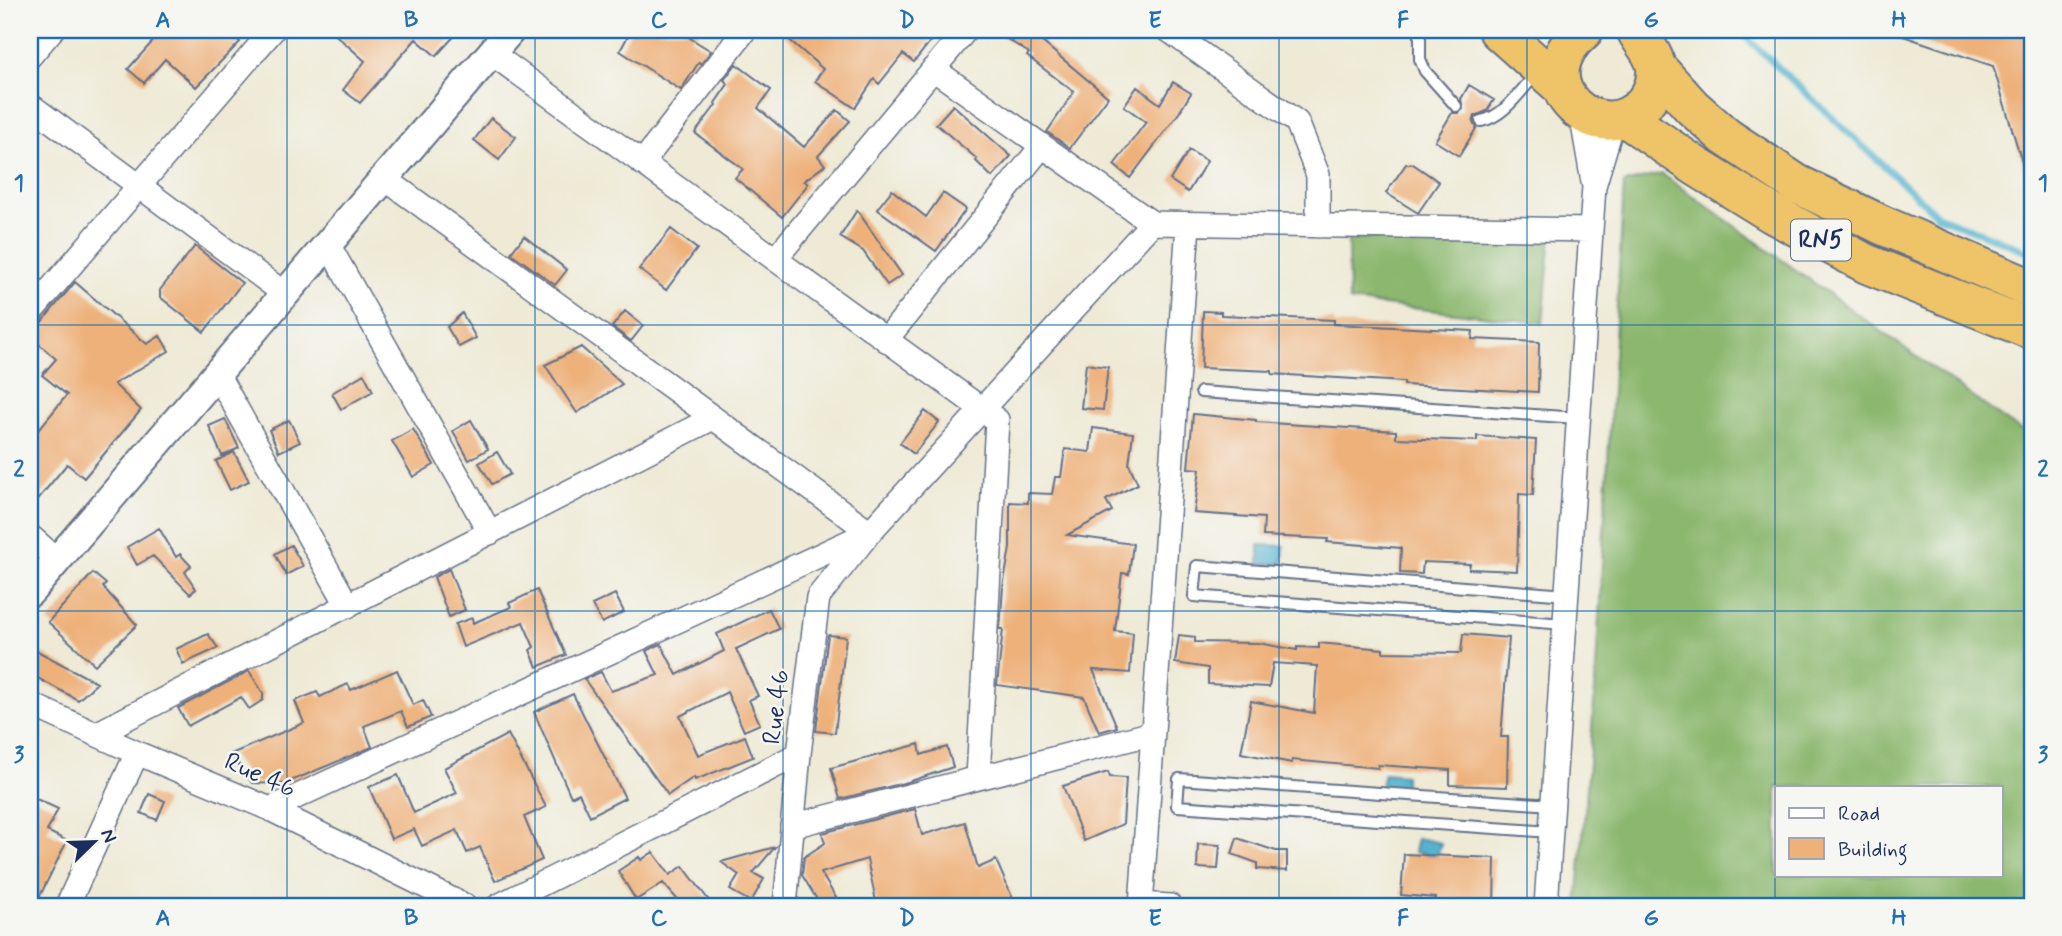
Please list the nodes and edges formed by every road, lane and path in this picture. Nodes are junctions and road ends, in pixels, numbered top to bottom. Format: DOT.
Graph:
graph roads {
  1 [pos="52,30"];
  2 [pos="273,30"];
  3 [pos="511,30"];
  4 [pos="745,30"];
  5 [pos="966,30"];
  6 [pos="1420,30"];
  7 [pos="1498,30"];
  8 [pos="1181,33"];
  9 [pos="1640,40"];
  10 [pos="491,53"];
  11 [pos="30,56"];
  12 [pos="933,69"];
  13 [pos="1579,78"];
  14 [pos="30,105"];
  15 [pos="1456,106"];
  16 [pos="1481,121"];
  17 [pos="1042,146"];
  18 [pos="642,163"];
  19 [pos="384,178"];
  20 [pos="139,186"];
  21 [pos="1594,186"];
  22 [pos="1152,223"];
  23 [pos="1188,223"];
  24 [pos="1318,226"];
  25 [pos="1591,230"];
  26 [pos="328,244"];
  27 [pos="775,259"];
  28 [pos="2032,289"];
  29 [pos="285,294"];
  30 [pos="32,306"];
  31 [pos="2032,330"];
  32 [pos="886,340"];
  33 [pos="216,374"];
  34 [pos="1201,392"];
  35 [pos="982,410"];
  36 [pos="713,418"];
  37 [pos="1579,418"];
  38 [pos="870,532"];
  39 [pos="490,533"];
  40 [pos="30,536"];
  41 [pos="57,560"];
  42 [pos="30,592"];
  43 [pos="1567,595"];
  44 [pos="348,606"];
  45 [pos="1565,624"];
  46 [pos="30,704"];
  47 [pos="1153,733"];
  48 [pos="96,734"];
  49 [pos="137,753"];
  50 [pos="799,754"];
  51 [pos="978,778"];
  52 [pos="1553,806"];
  53 [pos="271,809"];
  54 [pos="793,826"];
  55 [pos="1551,832"];
  56 [pos="66,906"];
  57 [pos="465,906"];
  58 [pos="498,906"];
  59 [pos="785,906"];
  60 [pos="1152,906"];
  61 [pos="1546,906"];
  1 -- 11 [label="street"];
  2 -- 20 [label="street"];
  3 -- 10 [label="street"];
  4 -- 18 [label="street"];
  5 -- 12 [label="street"];
  6 -- 15 [label="lane"];
  7 -- 13 [label="highway, RN5"];
  8 -- 24 [label="street"];
  9 -- 13 [label="highway, RN5"];
  9 -- 28 [label="highway, RN5"];
  10 -- 18 [label="street"];
  10 -- 19 [label="street"];
  12 -- 17 [label="street"];
  12 -- 27 [label="street"];
  13 -- 16 [label="lane"];
  13 -- 21 [label="street"];
  13 -- 21 [label="street"];
  13 -- 31 [label="highway, RN5"];
  14 -- 20 [label="street"];
  17 -- 22 [label="street"];
  17 -- 32 [label="street"];
  18 -- 27 [label="street"];
  19 -- 26 [label="street"];
  19 -- 36 [label="street"];
  20 -- 29 [label="street"];
  20 -- 30 [label="street"];
  21 -- 25 [label="street"];
  22 -- 23 [label="street"];
  22 -- 35 [label="street, Rue 46"];
  23 -- 24 [label="street"];
  23 -- 47 [label="street"];
  24 -- 25 [label="street"];
  25 -- 37 [label="street"];
  26 -- 29 [label="street"];
  26 -- 39 [label="street"];
  27 -- 32 [label="street"];
  29 -- 33 [label="street"];
  32 -- 35 [label="street"];
  33 -- 41 [label="street"];
  33 -- 44 [label="street"];
  34 -- 37 [label="lane"];
  35 -- 38 [label="street, Rue 46"];
  35 -- 51 [label="street"];
  36 -- 38 [label="street"];
  36 -- 39 [label="street"];
  37 -- 43 [label="street"];
  38 -- 50 [label="street, Rue 46"];
  38 -- 53 [label="street"];
  39 -- 44 [label="street"];
  40 -- 41 [label="street"];
  41 -- 42 [label="street"];
  43 -- 45 [label="street"];
  43 -- 45 [label="lane"];
  44 -- 48 [label="street"];
  45 -- 52 [label="street"];
  46 -- 48 [label="street, Rue 46"];
  47 -- 51 [label="street"];
  47 -- 60 [label="street"];
  48 -- 49 [label="street, Rue 46"];
  49 -- 53 [label="street, Rue 46"];
  49 -- 56 [label="street"];
  50 -- 54 [label="street, Rue 46"];
  50 -- 58 [label="street"];
  51 -- 54 [label="street"];
  52 -- 55 [label="street"];
  52 -- 55 [label="lane"];
  53 -- 57 [label="street, Rue 46"];
  54 -- 59 [label="street, Rue 46"];
  55 -- 61 [label="street"];
}
